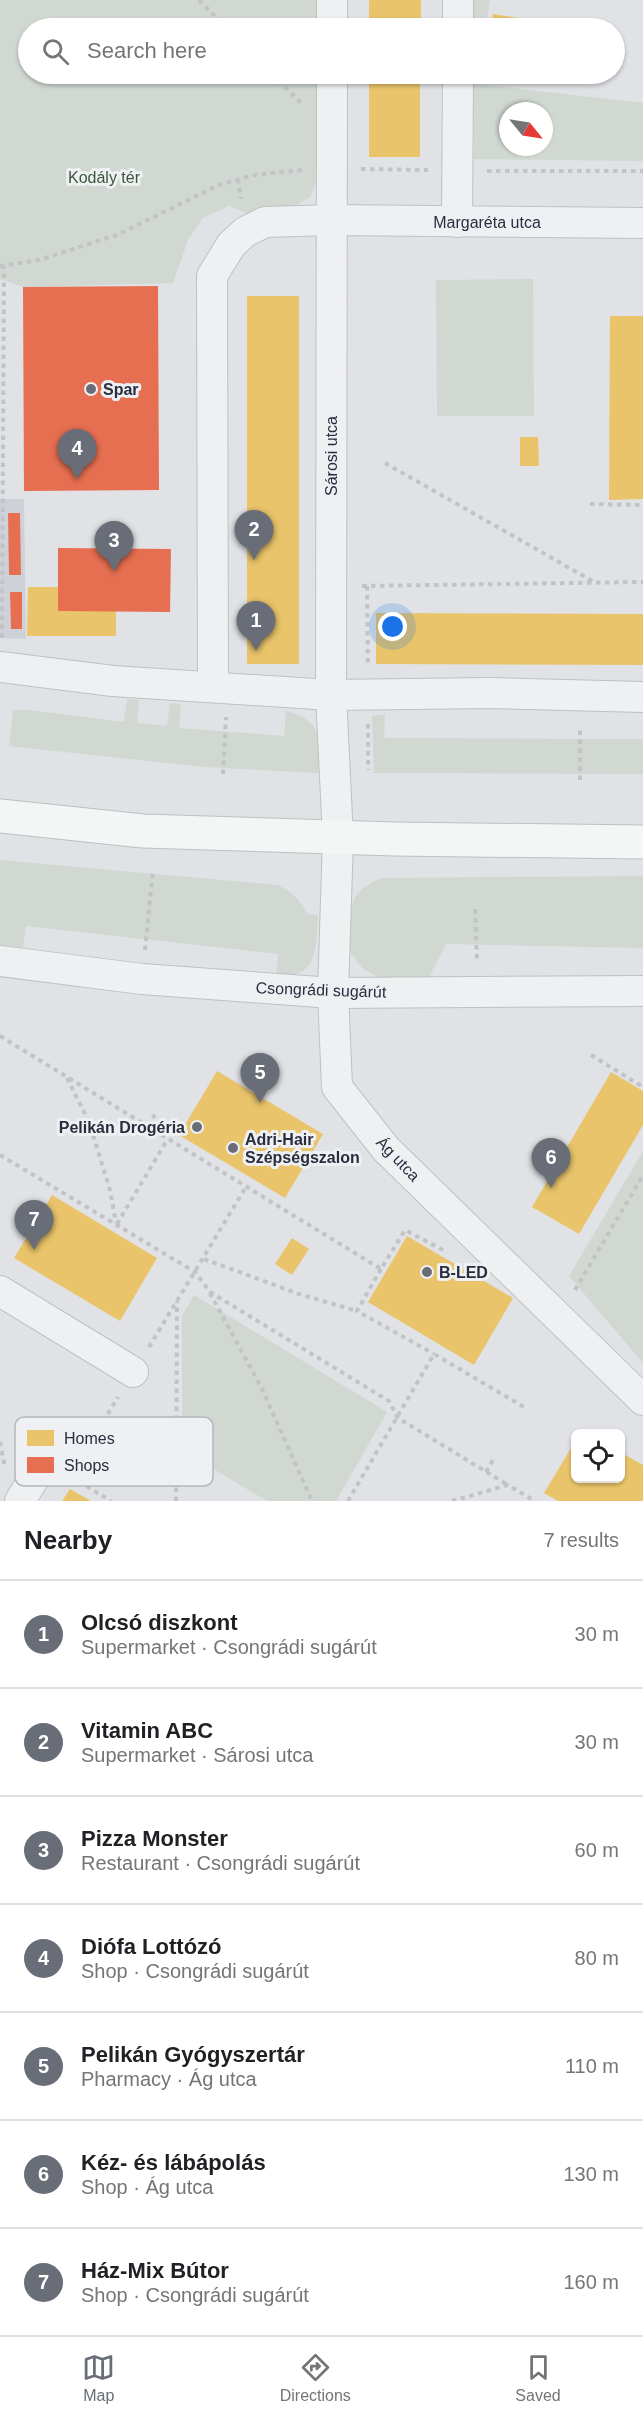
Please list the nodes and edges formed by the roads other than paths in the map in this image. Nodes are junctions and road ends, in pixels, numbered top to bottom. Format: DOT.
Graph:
graph roads {
  1 [pos="332,0"];
  2 [pos="458,0"];
  3 [pos="332,18"];
  4 [pos="458,18"];
  5 [pos="332,84"];
  6 [pos="458,84"];
  7 [pos="332,220"];
  8 [pos="457,222"];
  9 [pos="643,223"];
  10 [pos="1,653"];
  11 [pos="220,688"];
  12 [pos="331,695"];
  13 [pos="643,698"];
  14 [pos="0,816"];
  15 [pos="338,838"];
  16 [pos="643,842"];
  17 [pos="0,961"];
  18 [pos="643,991"];
  19 [pos="333,993"];
  20 [pos="0,1292"];
  21 [pos="133,1372"];
  22 [pos="643,1400"];
  23 [pos="29,1486"];
  24 [pos="20,1501"];
  1 -- 3 [label="street"];
  2 -- 4 [label="street"];
  5 -- 7 [label="street, Sárosi utca"];
  6 -- 8 [label="street"];
  7 -- 8 [label="street, Margaréta utca"];
  7 -- 11 [label="street, Margaréta utca"];
  7 -- 12 [label="street, Sárosi utca"];
  8 -- 9 [label="street, Margaréta utca"];
  10 -- 11 [label="street"];
  11 -- 12 [label="street"];
  12 -- 13 [label="street"];
  12 -- 15 [label="street, Sárosi utca"];
  14 -- 15 [label="main road"];
  15 -- 16 [label="main road"];
  15 -- 19 [label="street, Ág utca"];
  17 -- 19 [label="street, Csongrádi sugárút"];
  18 -- 19 [label="street, Csongrádi sugárút"];
  19 -- 22 [label="street, Ág utca"];
  20 -- 21 [label="street"];
  23 -- 24 [label="street"];
}
